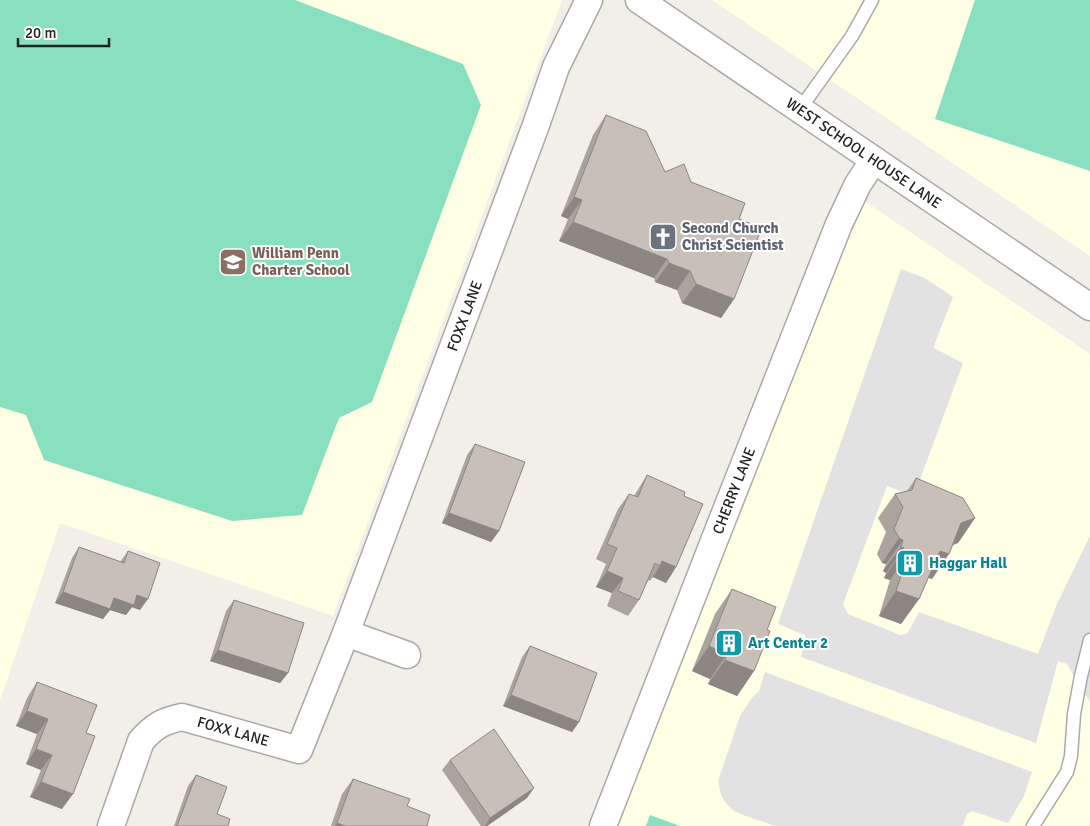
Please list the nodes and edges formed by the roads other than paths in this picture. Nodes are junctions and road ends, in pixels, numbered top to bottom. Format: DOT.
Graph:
graph roads {
  1 [pos="588,0"];
  2 [pos="639,0"];
  3 [pos="872,0"];
  4 [pos="800,109"];
  5 [pos="874,160"];
  6 [pos="1090,307"];
  7 [pos="346,633"];
  8 [pos="1090,640"];
  9 [pos="407,655"];
  10 [pos="111,826"];
  11 [pos="603,826"];
  12 [pos="1033,826"];
  1 -- 7 [label="street, FOXX LANE"];
  2 -- 4 [label="street, WEST SCHOOL HOUSE LANE"];
  3 -- 4 [label="lane"];
  4 -- 5 [label="street, WEST SCHOOL HOUSE LANE"];
  5 -- 6 [label="street, WEST SCHOOL HOUSE LANE"];
  5 -- 11 [label="street, CHERRY LANE"];
  7 -- 9 [label="street"];
  7 -- 10 [label="street, FOXX LANE"];
  8 -- 12 [label="lane"];
}
